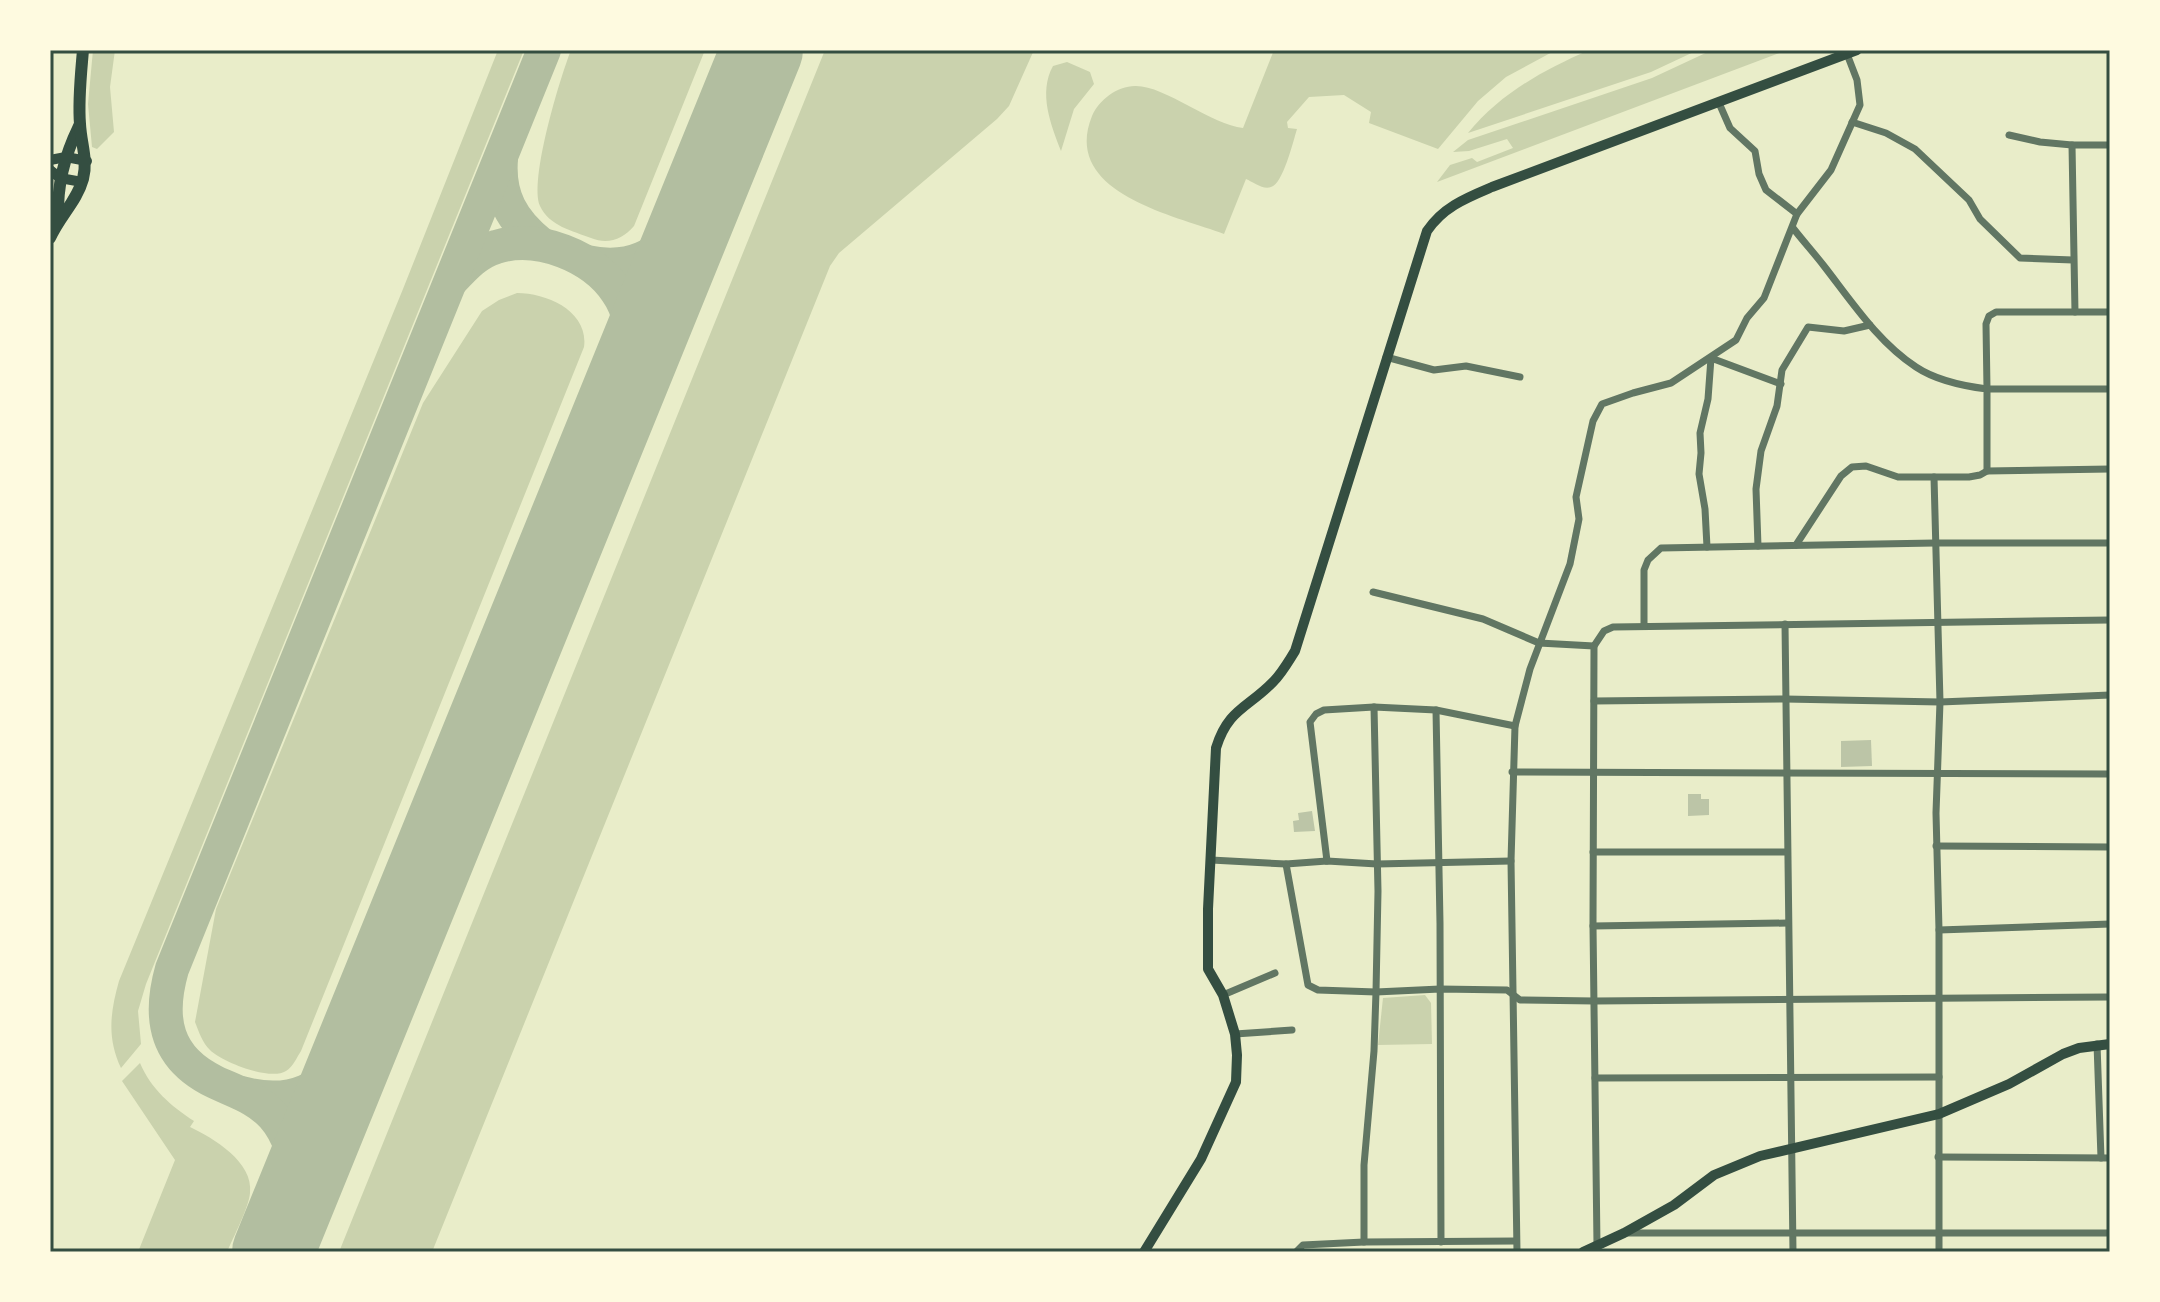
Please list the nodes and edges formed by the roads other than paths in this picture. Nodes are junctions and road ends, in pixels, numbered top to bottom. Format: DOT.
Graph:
graph roads {
  1 [pos="83,50"];
  2 [pos="1852,52"];
  3 [pos="1719,103"];
  4 [pos="1852,122"];
  5 [pos="80,126"];
  6 [pos="2009,135"];
  7 [pos="2072,145"];
  8 [pos="2110,145"];
  9 [pos="66,157"];
  10 [pos="50,160"];
  11 [pos="87,161"];
  12 [pos="55,174"];
  13 [pos="82,182"];
  14 [pos="1797,214"];
  15 [pos="58,219"];
  16 [pos="1793,228"];
  17 [pos="50,238"];
  18 [pos="2073,260"];
  19 [pos="2075,312"];
  20 [pos="2110,312"];
  21 [pos="1870,325"];
  22 [pos="1386,357"];
  23 [pos="1711,358"];
  24 [pos="1520,377"];
  25 [pos="1781,384"];
  26 [pos="1987,389"];
  27 [pos="2110,389"];
  28 [pos="2110,469"];
  29 [pos="1987,471"];
  30 [pos="1934,477"];
  31 [pos="1935,543"];
  32 [pos="2110,543"];
  33 [pos="1796,545"];
  34 [pos="1758,546"];
  35 [pos="1707,547"];
  36 [pos="1373,592"];
  37 [pos="2110,620"];
  38 [pos="1937,623"];
  39 [pos="1785,624"];
  40 [pos="1644,626"];
  41 [pos="1539,643"];
  42 [pos="1594,646"];
  43 [pos="2110,695"];
  44 [pos="1785,699"];
  45 [pos="1594,701"];
  46 [pos="1940,702"];
  47 [pos="1374,707"];
  48 [pos="1436,710"];
  49 [pos="1515,726"];
  50 [pos="1512,772"];
  51 [pos="1787,772"];
  52 [pos="1937,772"];
  53 [pos="1594,773"];
  54 [pos="2110,774"];
  55 [pos="1936,846"];
  56 [pos="2110,847"];
  57 [pos="1593,852"];
  58 [pos="1786,852"];
  59 [pos="1211,860"];
  60 [pos="1327,861"];
  61 [pos="1511,861"];
  62 [pos="1438,863"];
  63 [pos="1286,864"];
  64 [pos="1377,864"];
  65 [pos="1788,923"];
  66 [pos="2110,924"];
  67 [pos="1593,926"];
  68 [pos="1939,930"];
  69 [pos="1275,973"];
  70 [pos="1440,989"];
  71 [pos="1376,992"];
  72 [pos="1223,995"];
  73 [pos="1512,996"];
  74 [pos="2110,997"];
  75 [pos="1938,998"];
  76 [pos="1790,999"];
  77 [pos="1595,1001"];
  78 [pos="1292,1030"];
  79 [pos="1235,1034"];
  80 [pos="2097,1044"];
  81 [pos="2110,1044"];
  82 [pos="1793,1077"];
  83 [pos="1939,1077"];
  84 [pos="1595,1078"];
  85 [pos="1939,1114"];
  86 [pos="1792,1147"];
  87 [pos="1938,1157"];
  88 [pos="2105,1158"];
  89 [pos="1624,1233"];
  90 [pos="2110,1233"];
  91 [pos="1793,1234"];
  92 [pos="1938,1235"];
  93 [pos="1516,1241"];
  94 [pos="1364,1242"];
  95 [pos="1441,1242"];
  96 [pos="1597,1245"];
  97 [pos="1144,1252"];
  98 [pos="1296,1252"];
  99 [pos="1517,1252"];
  100 [pos="1583,1252"];
  101 [pos="1793,1252"];
  102 [pos="1939,1252"];
  1 -- 5 [label="highway"];
  2 -- 3 [label="main road"];
  2 -- 4 [label="street"];
  3 -- 14 [label="street"];
  3 -- 22 [label="main road"];
  4 -- 14 [label="street"];
  4 -- 18 [label="street"];
  5 -- 9 [label="highway"];
  5 -- 11 [label="highway"];
  6 -- 7 [label="street"];
  7 -- 8 [label="street"];
  7 -- 18 [label="street"];
  9 -- 10 [label="main road"];
  9 -- 11 [label="main road"];
  9 -- 12 [label="highway"];
  11 -- 13 [label="highway"];
  12 -- 13 [label="main road"];
  12 -- 15 [label="highway"];
  13 -- 15 [label="highway"];
  14 -- 16 [label="street"];
  15 -- 17 [label="highway"];
  16 -- 21 [label="street"];
  16 -- 23 [label="street"];
  18 -- 19 [label="street"];
  19 -- 20 [label="street"];
  19 -- 26 [label="street"];
  21 -- 25 [label="street"];
  21 -- 26 [label="street"];
  22 -- 24 [label="street"];
  22 -- 59 [label="main road"];
  23 -- 25 [label="street"];
  23 -- 35 [label="street"];
  23 -- 41 [label="street"];
  25 -- 34 [label="street"];
  26 -- 27 [label="street"];
  26 -- 29 [label="street"];
  28 -- 29 [label="street"];
  29 -- 30 [label="street"];
  30 -- 31 [label="street"];
  30 -- 33 [label="street"];
  31 -- 32 [label="street"];
  31 -- 33 [label="street"];
  31 -- 38 [label="street"];
  33 -- 34 [label="street"];
  34 -- 35 [label="street"];
  35 -- 40 [label="street"];
  36 -- 41 [label="street"];
  37 -- 38 [label="street"];
  38 -- 39 [label="street"];
  38 -- 46 [label="street"];
  39 -- 40 [label="street"];
  39 -- 44 [label="street"];
  40 -- 42 [label="street"];
  41 -- 42 [label="street"];
  41 -- 49 [label="street"];
  42 -- 45 [label="street"];
  43 -- 46 [label="street"];
  44 -- 45 [label="street"];
  44 -- 46 [label="street"];
  44 -- 51 [label="street"];
  45 -- 53 [label="street"];
  46 -- 52 [label="street"];
  47 -- 48 [label="street"];
  47 -- 60 [label="street"];
  47 -- 64 [label="street"];
  48 -- 49 [label="street"];
  48 -- 62 [label="street"];
  49 -- 50 [label="street"];
  50 -- 53 [label="street"];
  50 -- 61 [label="street"];
  51 -- 52 [label="street"];
  51 -- 53 [label="street"];
  51 -- 58 [label="street"];
  52 -- 54 [label="street"];
  52 -- 55 [label="street"];
  53 -- 57 [label="street"];
  55 -- 56 [label="street"];
  55 -- 68 [label="street"];
  57 -- 58 [label="street"];
  57 -- 67 [label="street"];
  58 -- 65 [label="street"];
  59 -- 63 [label="street"];
  59 -- 72 [label="main road"];
  60 -- 63 [label="street"];
  60 -- 64 [label="street"];
  61 -- 62 [label="street"];
  61 -- 73 [label="street"];
  62 -- 64 [label="street"];
  62 -- 70 [label="street"];
  63 -- 71 [label="street"];
  64 -- 71 [label="street"];
  65 -- 67 [label="street"];
  65 -- 76 [label="street"];
  66 -- 68 [label="street"];
  67 -- 77 [label="street"];
  68 -- 75 [label="street"];
  69 -- 72 [label="street"];
  70 -- 71 [label="street"];
  70 -- 73 [label="street"];
  70 -- 95 [label="street"];
  71 -- 94 [label="street"];
  72 -- 79 [label="main road"];
  73 -- 77 [label="street"];
  73 -- 93 [label="street"];
  74 -- 75 [label="street"];
  75 -- 76 [label="street"];
  75 -- 83 [label="street"];
  76 -- 77 [label="street"];
  76 -- 82 [label="street"];
  77 -- 84 [label="street"];
  78 -- 79 [label="street"];
  79 -- 97 [label="main road"];
  80 -- 81 [label="main road"];
  80 -- 85 [label="main road"];
  80 -- 88 [label="street"];
  82 -- 83 [label="street"];
  82 -- 84 [label="street"];
  82 -- 86 [label="street"];
  83 -- 85 [label="street"];
  84 -- 96 [label="street"];
  85 -- 86 [label="main road"];
  85 -- 87 [label="street"];
  86 -- 89 [label="main road"];
  86 -- 91 [label="street"];
  87 -- 88 [label="street"];
  87 -- 92 [label="street"];
  89 -- 91 [label="street"];
  89 -- 96 [label="main road"];
  90 -- 92 [label="street"];
  91 -- 92 [label="street"];
  91 -- 101 [label="street"];
  92 -- 102 [label="street"];
  93 -- 95 [label="street"];
  93 -- 99 [label="street"];
  94 -- 95 [label="street"];
  94 -- 98 [label="street"];
  96 -- 100 [label="main road"];
}
